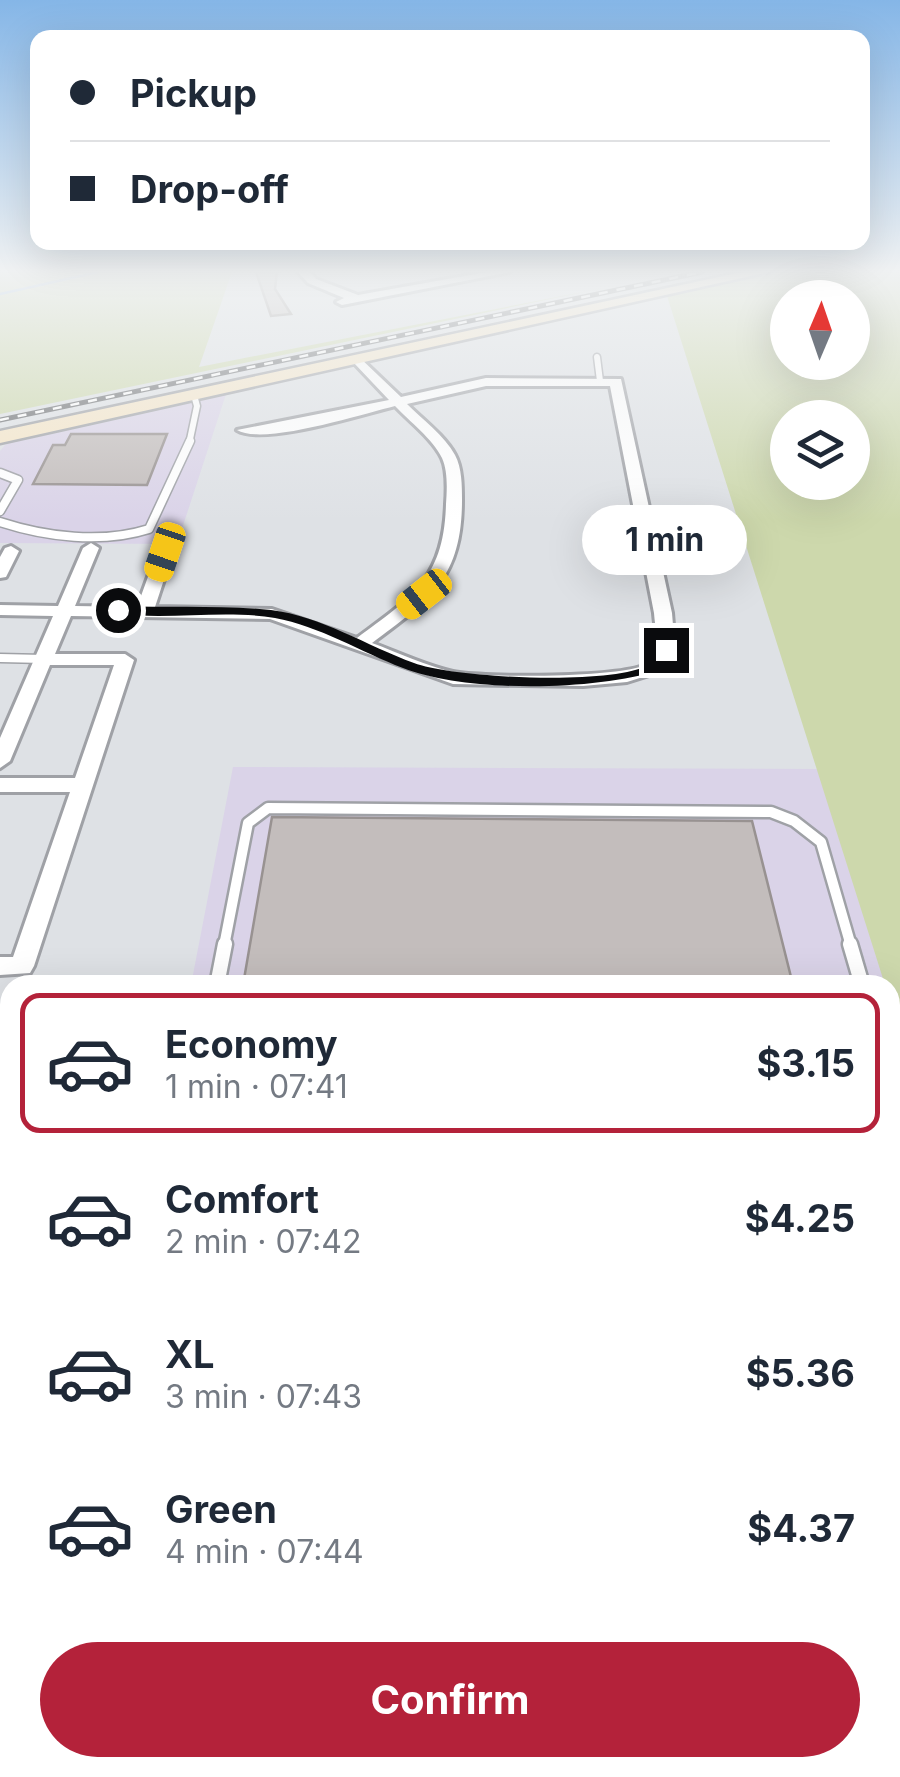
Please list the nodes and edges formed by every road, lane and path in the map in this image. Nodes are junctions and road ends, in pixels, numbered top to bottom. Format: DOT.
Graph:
graph roads {
  1 [pos="377,355"];
  2 [pos="597,357"];
  3 [pos="349,361"];
  4 [pos="600,381"];
  5 [pos="194,395"];
  6 [pos="393,401"];
  7 [pos="244,430"];
  8 [pos="0,437"];
  9 [pos="0,473"];
  10 [pos="0,510"];
  11 [pos="0,522"];
  12 [pos="91,548"];
  13 [pos="11,551"];
  14 [pos="165,552"];
  15 [pos="0,573"];
  16 [pos="0,610"];
  17 [pos="65,610"];
  18 [pos="145,610"];
  19 [pos="359,645"];
  20 [pos="0,658"];
  21 [pos="44,659"];
  22 [pos="0,761"];
  23 [pos="0,786"];
  24 [pos="83,786"];
  25 [pos="0,966"];
  26 [pos="219,975"];
  27 [pos="859,975"];
  1 -- 3 [label="street"];
  2 -- 4 [label="lane"];
  3 -- 5 [label="street"];
  3 -- 6 [label="street"];
  4 -- 6 [label="street"];
  4 -- 19 [label="street"];
  5 -- 8 [label="street"];
  5 -- 11 [label="lane"];
  6 -- 7 [label="street"];
  6 -- 19 [label="street"];
  9 -- 10 [label="lane"];
  12 -- 17 [label="street"];
  13 -- 15 [label="street"];
  14 -- 18 [label="street"];
  16 -- 17 [label="street"];
  17 -- 18 [label="street"];
  17 -- 21 [label="street"];
  18 -- 19 [label="street"];
  20 -- 21 [label="lane"];
  21 -- 22 [label="street"];
  21 -- 24 [label="street"];
  23 -- 24 [label="street"];
  24 -- 25 [label="street"];
  26 -- 27 [label="lane"];
}
